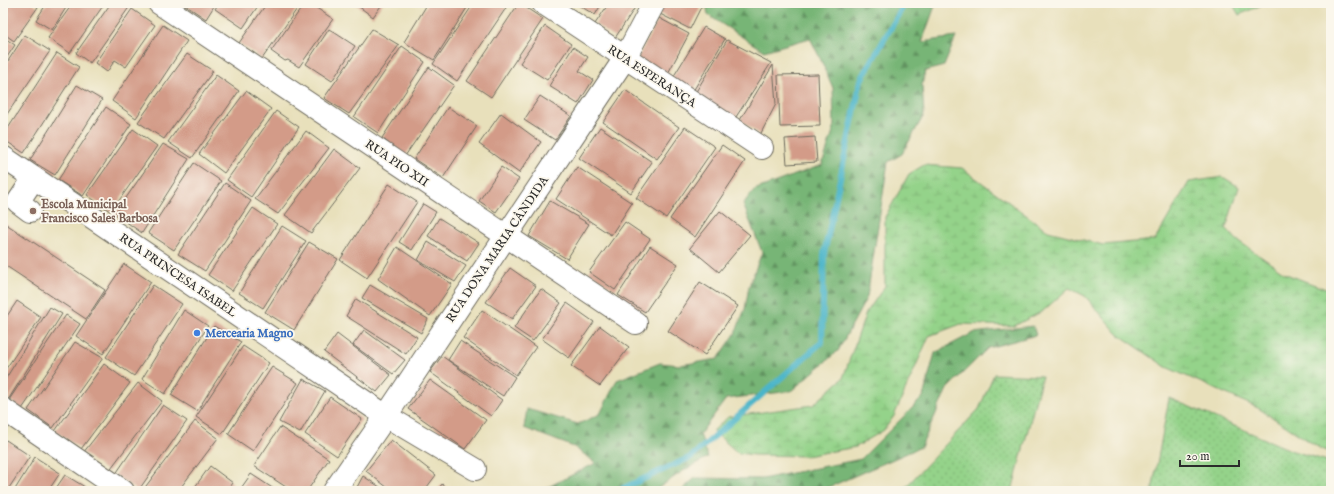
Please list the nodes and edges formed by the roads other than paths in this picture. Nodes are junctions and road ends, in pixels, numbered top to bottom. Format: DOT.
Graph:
graph roads {
  1 [pos="159,3"];
  2 [pos="543,3"];
  3 [pos="654,3"];
  4 [pos="625,58"];
  5 [pos="762,148"];
  6 [pos="3,157"];
  7 [pos="34,178"];
  8 [pos="30,211"];
  9 [pos="506,236"];
  10 [pos="636,323"];
  11 [pos="3,409"];
  12 [pos="386,416"];
  13 [pos="475,469"];
  14 [pos="123,491"];
  15 [pos="334,491"];
  1 -- 9 [label="street, RUA PIO XII"];
  2 -- 4 [label="street, RUA ESPERANÇA"];
  3 -- 4 [label="street, RUA DONA MARIA CÂNDIDA"];
  4 -- 5 [label="street, RUA ESPERANÇA"];
  4 -- 9 [label="street, RUA DONA MARIA CÂNDIDA"];
  6 -- 7 [label="street, RUA PRINCESA ISABEL"];
  7 -- 8 [label="street"];
  7 -- 12 [label="street, RUA PRINCESA ISABEL"];
  9 -- 10 [label="street, RUA PIO XII"];
  9 -- 12 [label="street, RUA DONA MARIA CÂNDIDA"];
  11 -- 14 [label="street"];
  12 -- 13 [label="street, RUA PRINCESA ISABEL"];
  12 -- 15 [label="street, RUA DONA MARIA CÂNDIDA"];
}
